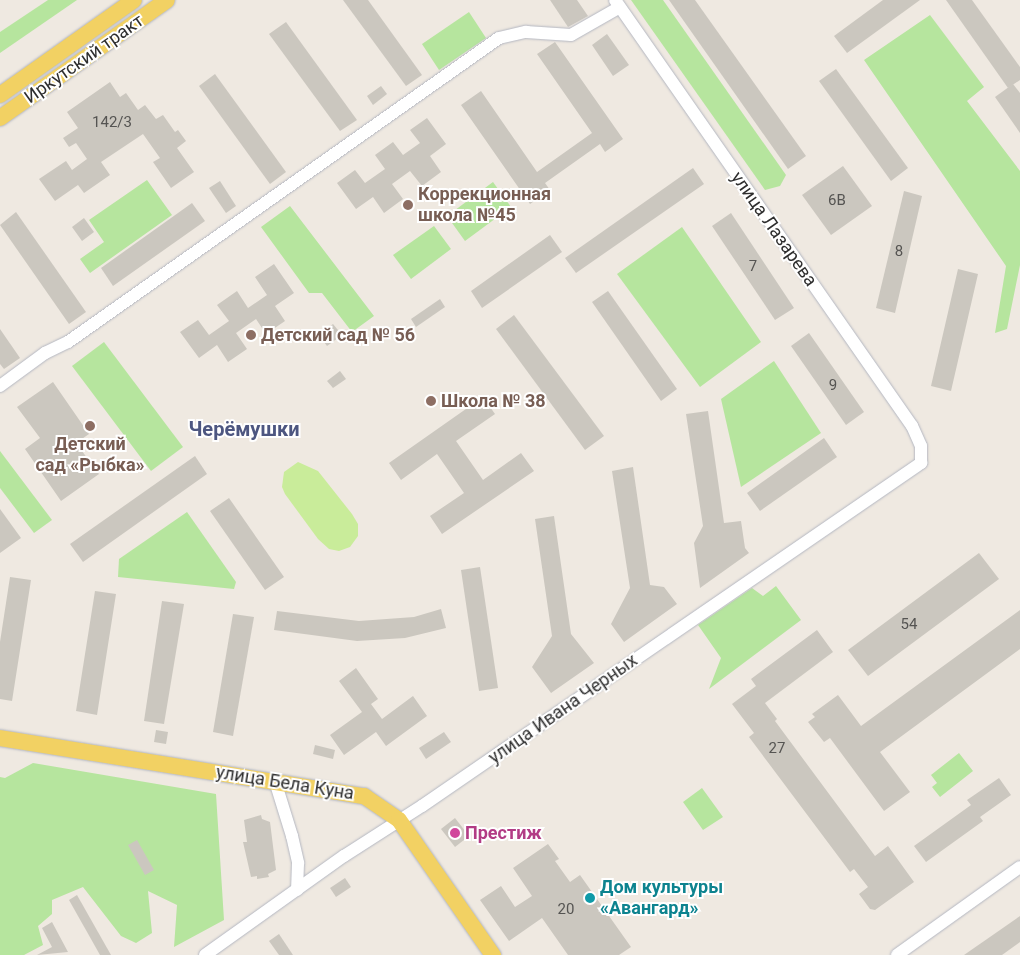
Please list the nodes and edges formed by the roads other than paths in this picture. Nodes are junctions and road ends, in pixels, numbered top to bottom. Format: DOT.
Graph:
graph roads {
  1 [pos="134,0"];
  2 [pos="167,0"];
  3 [pos="617,3"];
  4 [pos="0,95"];
  5 [pos="0,118"];
  6 [pos="0,386"];
  7 [pos="921,462"];
  8 [pos="0,738"];
  9 [pos="275,781"];
  10 [pos="400,820"];
  11 [pos="1020,867"];
  12 [pos="297,890"];
  13 [pos="205,955"];
  14 [pos="493,955"];
  15 [pos="897,955"];
  1 -- 4 [label="main road, Иркутский тракт"];
  2 -- 5 [label="main road, Иркутский тракт"];
  3 -- 6 [label="street"];
  3 -- 7 [label="street, улица Лазарева"];
  7 -- 10 [label="street, улица Ивана Черных"];
  8 -- 9 [label="main road, улица Бела Куна"];
  9 -- 10 [label="main road, улица Бела Куна"];
  9 -- 12 [label="street"];
  10 -- 12 [label="street, улица Ивана Черных"];
  10 -- 14 [label="main road, улица Бела Куна"];
  11 -- 15 [label="street"];
  12 -- 13 [label="street, улица Ивана Черных"];
}
